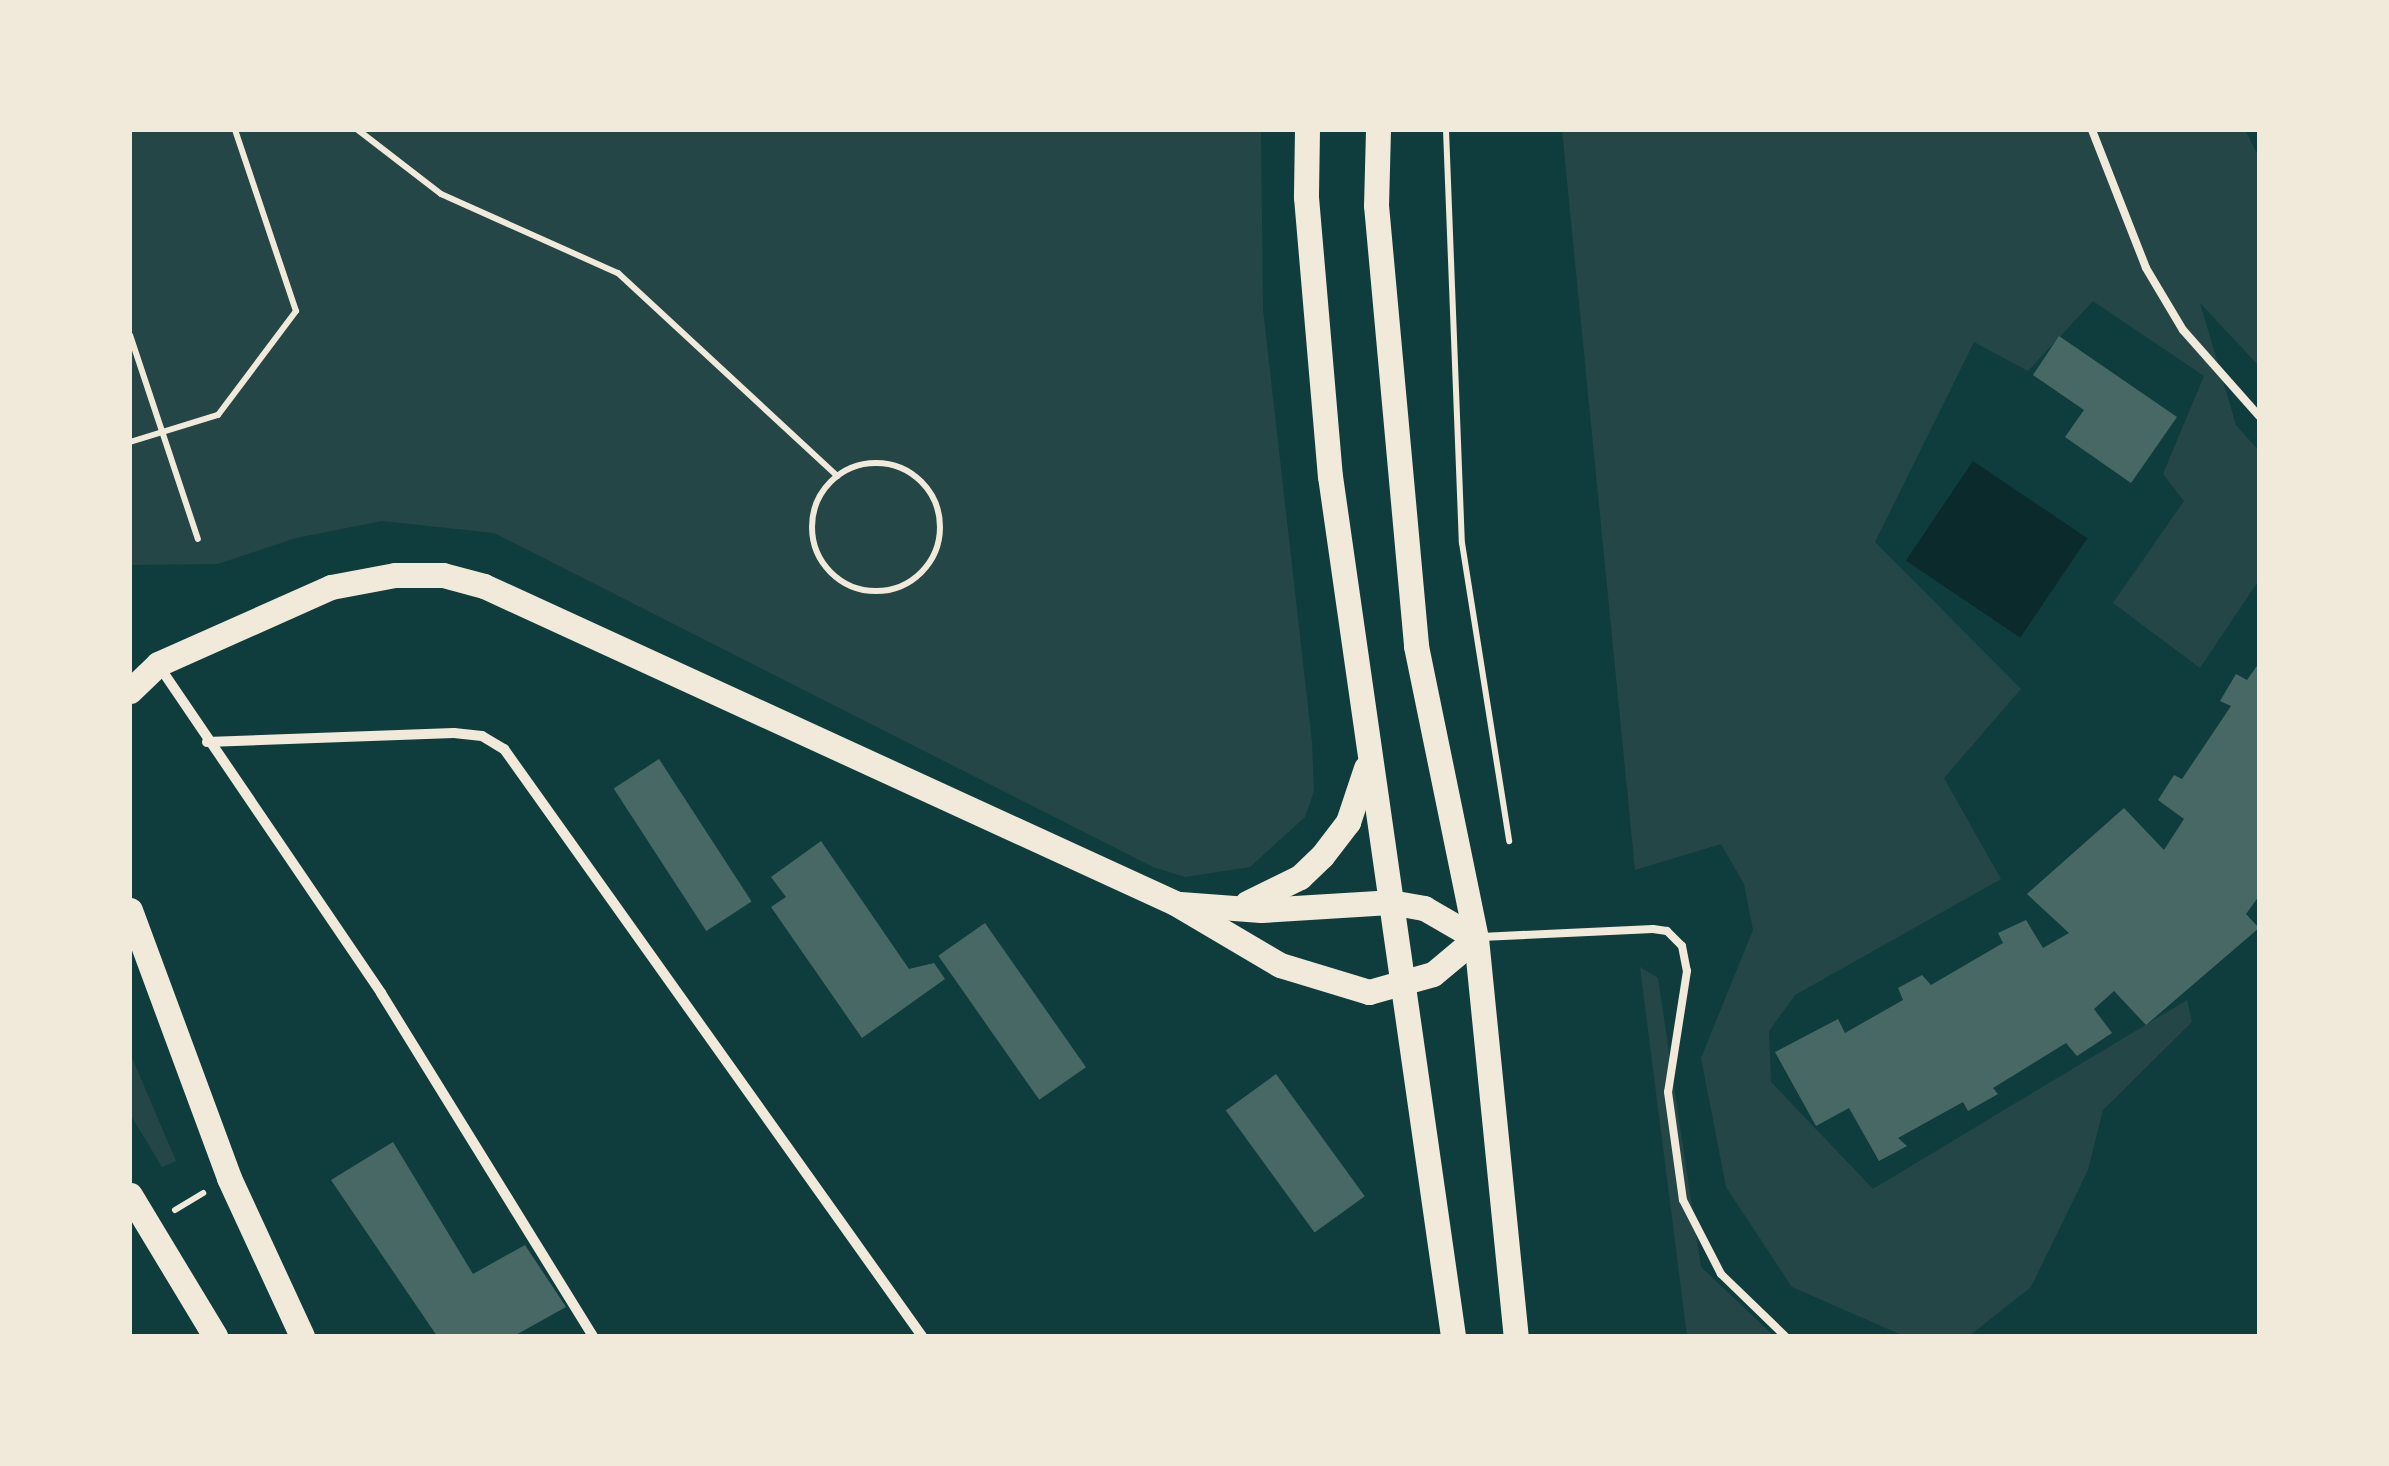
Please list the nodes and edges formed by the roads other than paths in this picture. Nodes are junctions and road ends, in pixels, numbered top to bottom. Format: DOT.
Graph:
graph roads {
  1 [pos="1307,130"];
  2 [pos="1378,130"];
  3 [pos="2092,130"];
  4 [pos="2259,416"];
  5 [pos="130,658"];
  6 [pos="158,664"];
  7 [pos="130,691"];
  8 [pos="207,742"];
  9 [pos="1369,753"];
  10 [pos="1390,902"];
  11 [pos="1174,904"];
  12 [pos="1235,908"];
  13 [pos="130,910"];
  14 [pos="1476,938"];
  15 [pos="1402,987"];
  16 [pos="130,1195"];
  17 [pos="216,1336"];
  18 [pos="302,1336"];
  19 [pos="594,1336"];
  20 [pos="922,1336"];
  21 [pos="1453,1336"];
  22 [pos="1516,1336"];
  23 [pos="1785,1336"];
  1 -- 9 [label="main road"];
  2 -- 14 [label="main road"];
  3 -- 4 [label="lane"];
  5 -- 6 [label="main road"];
  6 -- 7 [label="main road"];
  6 -- 8 [label="street"];
  6 -- 11 [label="main road"];
  8 -- 19 [label="street"];
  8 -- 20 [label="street"];
  9 -- 10 [label="main road"];
  9 -- 12 [label="main road"];
  10 -- 12 [label="main road"];
  10 -- 14 [label="main road"];
  10 -- 15 [label="main road"];
  11 -- 12 [label="main road"];
  11 -- 15 [label="main road"];
  13 -- 18 [label="main road"];
  14 -- 15 [label="main road"];
  14 -- 22 [label="main road"];
  14 -- 23 [label="lane"];
  15 -- 21 [label="main road"];
  16 -- 17 [label="main road"];
}
